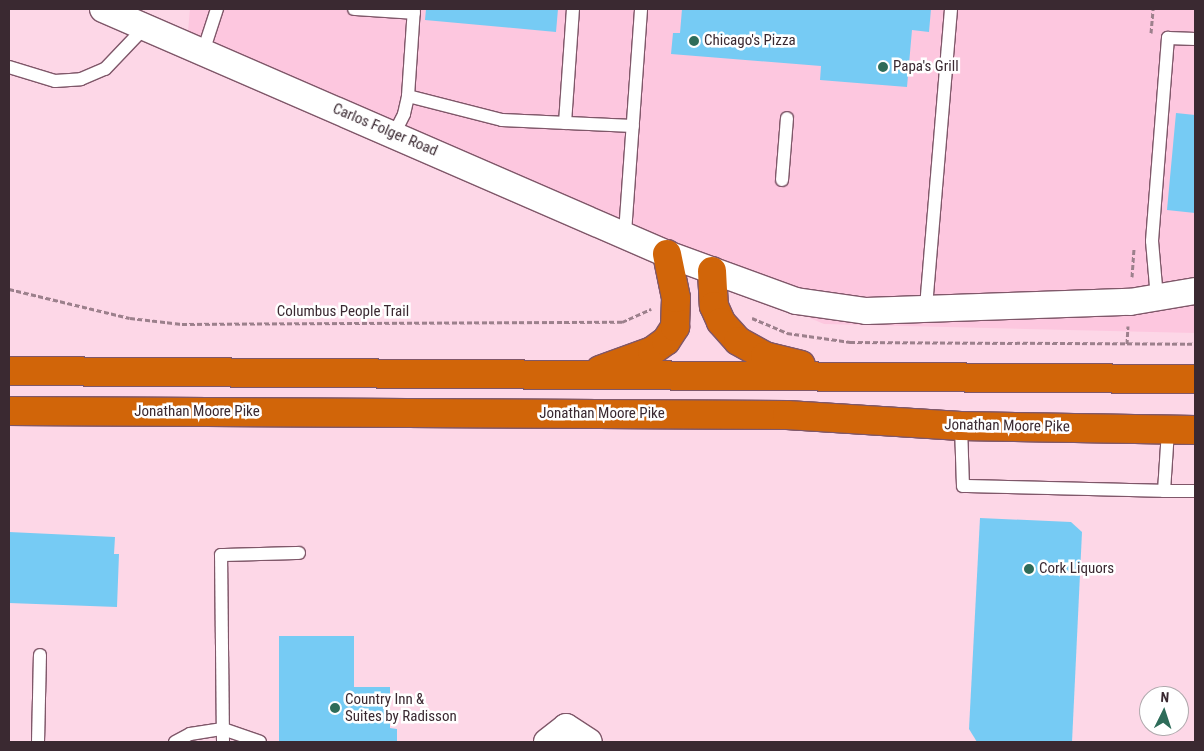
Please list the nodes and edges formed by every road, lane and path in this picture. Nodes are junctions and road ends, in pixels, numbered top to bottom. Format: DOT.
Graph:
graph roads {
  1 [pos="103,9"];
  2 [pos="217,9"];
  3 [pos="354,9"];
  4 [pos="573,9"];
  5 [pos="641,9"];
  6 [pos="951,9"];
  7 [pos="414,11"];
  8 [pos="145,27"];
  9 [pos="1195,39"];
  10 [pos="203,52"];
  11 [pos="9,67"];
  12 [pos="408,96"];
  13 [pos="787,118"];
  14 [pos="565,123"];
  15 [pos="633,126"];
  16 [pos="394,134"];
  17 [pos="782,180"];
  18 [pos="625,233"];
  19 [pos="667,254"];
  20 [pos="712,271"];
  21 [pos="9,289"];
  22 [pos="1195,291"];
  23 [pos="676,298"];
  24 [pos="1157,298"];
  25 [pos="926,307"];
  26 [pos="1128,344"];
  27 [pos="1195,344"];
  28 [pos="9,371"];
  29 [pos="842,374"];
  30 [pos="580,377"];
  31 [pos="1195,379"];
  32 [pos="9,411"];
  33 [pos="961,426"];
  34 [pos="1168,430"];
  35 [pos="1195,430"];
  36 [pos="1164,491"];
  37 [pos="1195,491"];
  38 [pos="299,553"];
  39 [pos="40,654"];
  40 [pos="223,729"];
  41 [pos="38,742"];
  42 [pos="175,742"];
  43 [pos="223,742"];
  44 [pos="260,742"];
  45 [pos="546,742"];
  46 [pos="589,742"];
  1 -- 8 [label="street, Carlos Folger Road"];
  2 -- 10 [label="lane"];
  3 -- 7 [label="lane"];
  4 -- 14 [label="lane"];
  5 -- 15 [label="lane"];
  6 -- 25 [label="lane"];
  7 -- 12 [label="lane"];
  8 -- 10 [label="street, Carlos Folger Road"];
  8 -- 11 [label="lane"];
  9 -- 24 [label="lane"];
  10 -- 16 [label="street, Carlos Folger Road"];
  12 -- 14 [label="lane"];
  12 -- 16 [label="lane"];
  13 -- 17 [label="lane"];
  14 -- 15 [label="lane"];
  15 -- 18 [label="lane"];
  16 -- 18 [label="street, Carlos Folger Road"];
  18 -- 19 [label="street, Carlos Folger Road"];
  19 -- 20 [label="street, Carlos Folger Road"];
  19 -- 23 [label="highway"];
  20 -- 25 [label="street, Carlos Folger Road"];
  20 -- 29 [label="highway"];
  21 -- 23 [label="path, Columbus People Trail"];
  22 -- 24 [label="street, Carlos Folger Road"];
  23 -- 30 [label="highway"];
  24 -- 25 [label="street, Carlos Folger Road"];
  26 -- 27 [label="path"];
  28 -- 30 [label="highway"];
  29 -- 30 [label="highway"];
  29 -- 31 [label="highway"];
  32 -- 33 [label="highway, Jonathan Moore Pike"];
  33 -- 34 [label="highway, Jonathan Moore Pike"];
  33 -- 36 [label="lane"];
  34 -- 35 [label="highway, Jonathan Moore Pike"];
  34 -- 36 [label="lane"];
  36 -- 37 [label="lane"];
  38 -- 40 [label="lane"];
  39 -- 41 [label="lane"];
  40 -- 42 [label="lane"];
  40 -- 43 [label="lane"];
  40 -- 44 [label="lane"];
  45 -- 46 [label="street"];
}
